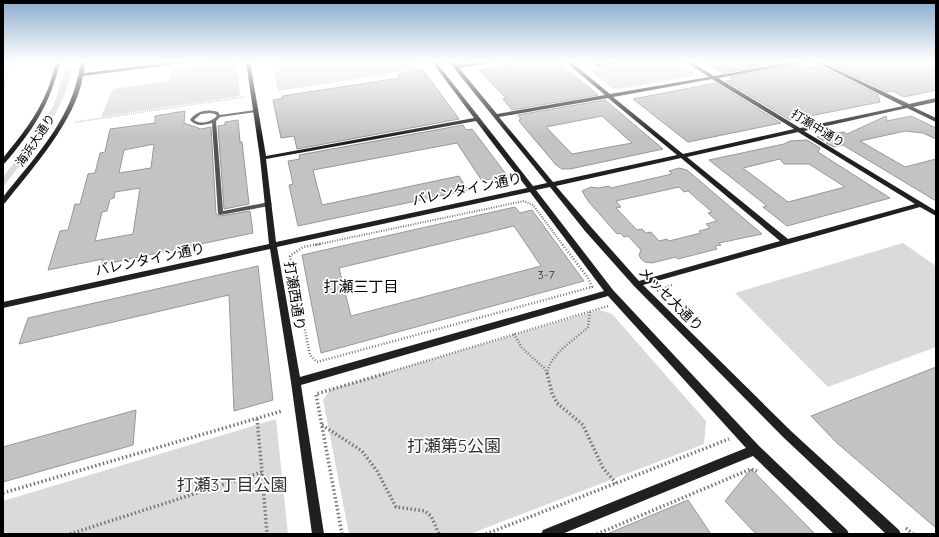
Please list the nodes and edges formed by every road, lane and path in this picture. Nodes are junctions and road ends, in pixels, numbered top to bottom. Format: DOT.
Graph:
graph roads {
  1 [pos="52,87"];
  2 [pos="77,87"];
  3 [pos="252,87"];
  4 [pos="453,87"];
  5 [pos="472,87"];
  6 [pos="599,87"];
  7 [pos="658,87"];
  8 [pos="730,87"];
  9 [pos="869,87"];
  10 [pos="610,96"];
  11 [pos="243,97"];
  12 [pos="936,100"];
  13 [pos="908,106"];
  14 [pos="255,111"];
  15 [pos="219,116"];
  16 [pos="496,116"];
  17 [pos="478,120"];
  18 [pos="936,120"];
  19 [pos="214,121"];
  20 [pos="76,122"];
  21 [pos="799,129"];
  22 [pos="683,155"];
  23 [pos="263,158"];
  24 [pos="3,162"];
  25 [pos="551,184"];
  26 [pos="531,188"];
  27 [pos="3,202"];
  28 [pos="269,204"];
  29 [pos="920,205"];
  30 [pos="936,214"];
  31 [pos="786,242"];
  32 [pos="273,245"];
  33 [pos="303,247"];
  34 [pos="637,284"];
  35 [pos="610,292"];
  36 [pos="3,305"];
  37 [pos="590,311"];
  38 [pos="613,311"];
  39 [pos="514,334"];
  40 [pos="547,374"];
  41 [pos="296,382"];
  42 [pos="282,412"];
  43 [pos="257,419"];
  44 [pos="322,425"];
  45 [pos="724,433"];
  46 [pos="755,450"];
  47 [pos="751,469"];
  48 [pos="262,472"];
  49 [pos="616,483"];
  50 [pos="3,493"];
  51 [pos="70,534"];
  52 [pos="267,534"];
  53 [pos="318,534"];
  54 [pos="342,534"];
  55 [pos="439,534"];
  56 [pos="486,534"];
  57 [pos="547,534"];
  58 [pos="597,534"];
  59 [pos="843,534"];
  60 [pos="895,534"];
  1 -- 24 [label="street, 海浜大通り"];
  2 -- 27 [label="street, 海浜大通り"];
  3 -- 14 [label="street, 打瀬西通り"];
  4 -- 17 [label="street"];
  5 -- 16 [label="street, メッセ大通り"];
  6 -- 10 [label="street"];
  7 -- 10 [label="street"];
  8 -- 21 [label="street, 打瀬中通り"];
  9 -- 13 [label="street"];
  10 -- 16 [label="street"];
  10 -- 22 [label="street"];
  11 -- 20 [label="path"];
  12 -- 13 [label="street, バレンタイン通り"];
  13 -- 18 [label="street"];
  13 -- 21 [label="street, バレンタイン通り"];
  14 -- 15 [label="lane"];
  14 -- 23 [label="street, 打瀬西通り"];
  15 -- 19 [label="lane"];
  15 -- 19 [label="lane"];
  16 -- 25 [label="street, メッセ大通り"];
  17 -- 23 [label="street"];
  17 -- 26 [label="street"];
  19 -- 28 [label="lane"];
  21 -- 22 [label="street, バレンタイン通り"];
  21 -- 29 [label="street, 打瀬中通り"];
  22 -- 25 [label="street, バレンタイン通り"];
  22 -- 31 [label="street"];
  23 -- 28 [label="street, 打瀬西通り"];
  25 -- 26 [label="street, バレンタイン通り"];
  25 -- 34 [label="street, メッセ大通り"];
  26 -- 32 [label="street, バレンタイン通り"];
  26 -- 35 [label="street"];
  28 -- 32 [label="street, 打瀬西通り"];
  29 -- 30 [label="street, 打瀬中通り"];
  29 -- 31 [label="street"];
  31 -- 34 [label="street"];
  32 -- 36 [label="street, バレンタイン通り"];
  32 -- 41 [label="street, 打瀬西通り"];
  33 -- 33 [label="path"];
  34 -- 60 [label="street, メッセ大通り"];
  35 -- 41 [label="street"];
  35 -- 46 [label="street"];
  37 -- 38 [label="path"];
  37 -- 39 [label="path"];
  37 -- 40 [label="path"];
  39 -- 40 [label="path"];
  39 -- 44 [label="path"];
  40 -- 49 [label="path"];
  41 -- 53 [label="street, 打瀬西通り"];
  42 -- 43 [label="path"];
  43 -- 48 [label="path"];
  43 -- 50 [label="path"];
  44 -- 54 [label="path"];
  44 -- 55 [label="path"];
  45 -- 49 [label="path"];
  46 -- 57 [label="street"];
  46 -- 59 [label="street"];
  47 -- 58 [label="path"];
  48 -- 51 [label="path"];
  48 -- 52 [label="path"];
  49 -- 56 [label="path"];
}
